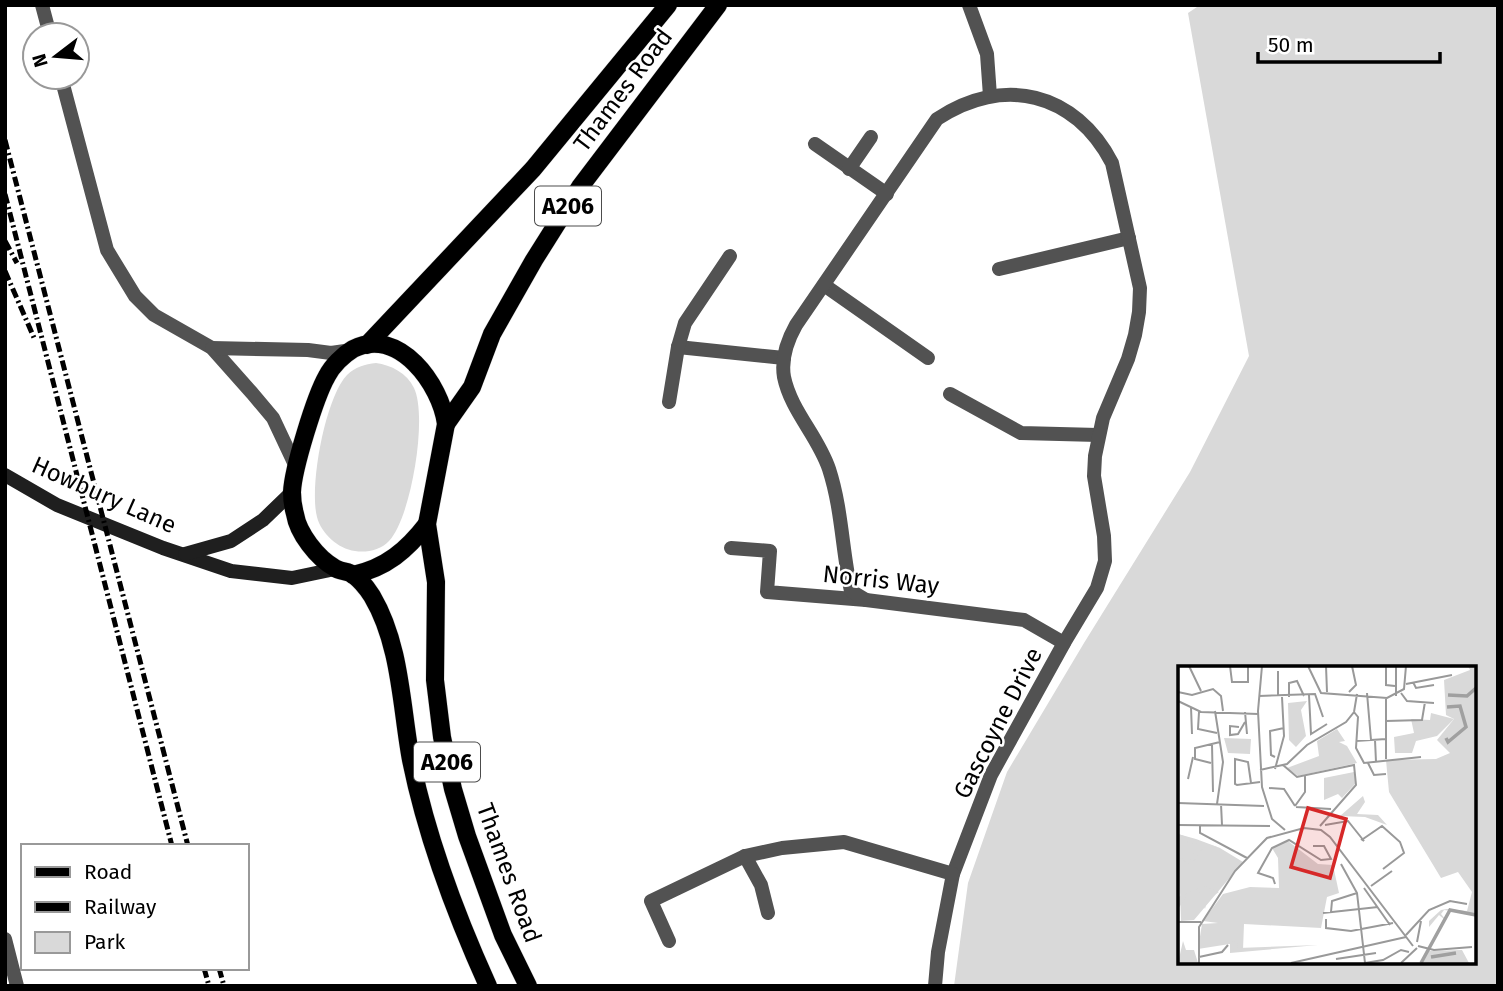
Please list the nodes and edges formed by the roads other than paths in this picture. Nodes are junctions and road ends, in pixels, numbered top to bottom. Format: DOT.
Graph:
graph roads {
  1 [pos="668,5"];
  2 [pos="718,5"];
  3 [pos="969,5"];
  4 [pos="65,91"];
  5 [pos="990,96"];
  6 [pos="871,137"];
  7 [pos="815,144"];
  8 [pos="849,169"];
  9 [pos="887,194"];
  10 [pos="1129,238"];
  11 [pos="730,256"];
  12 [pos="999,269"];
  13 [pos="824,285"];
  14 [pos="678,346"];
  15 [pos="359,347"];
  16 [pos="212,348"];
  17 [pos="784,358"];
  18 [pos="928,358"];
  19 [pos="950,394"];
  20 [pos="669,402"];
  21 [pos="446,424"];
  22 [pos="1098,435"];
  23 [pos="297,469"];
  24 [pos="5,475"];
  25 [pos="292,492"];
  26 [pos="427,524"];
  27 [pos="731,548"];
  28 [pos="186,554"];
  29 [pos="335,569"];
  30 [pos="353,575"];
  31 [pos="866,600"];
  32 [pos="1064,643"];
  33 [pos="745,856"];
  34 [pos="953,874"];
  35 [pos="768,913"];
  36 [pos="5,939"];
  37 [pos="669,940"];
  38 [pos="17,986"];
  39 [pos="488,986"];
  40 [pos="528,986"];
  41 [pos="935,986"];
  1 -- 15 [label="main road, Thames Road / A206"];
  2 -- 21 [label="main road, Thames Road / A206"];
  3 -- 5 [label="street"];
  4 -- 16 [label="street"];
  5 -- 9 [label="street"];
  5 -- 10 [label="street, Gascoyne Drive"];
  6 -- 8 [label="street"];
  7 -- 8 [label="street"];
  8 -- 9 [label="street"];
  9 -- 13 [label="street"];
  10 -- 12 [label="street"];
  10 -- 22 [label="street, Gascoyne Drive"];
  11 -- 14 [label="street"];
  13 -- 17 [label="street"];
  13 -- 18 [label="street"];
  14 -- 17 [label="street"];
  14 -- 20 [label="street"];
  15 -- 16 [label="street"];
  15 -- 21 [label="main road, Thames Road"];
  15 -- 23 [label="main road, Thames Road"];
  16 -- 23 [label="street"];
  17 -- 31 [label="street"];
  19 -- 22 [label="street"];
  21 -- 26 [label="main road, Thames Road"];
  22 -- 32 [label="street, Gascoyne Drive"];
  23 -- 25 [label="main road, Thames Road"];
  24 -- 28 [label="street, Howbury Lane"];
  25 -- 28 [label="street, Howbury Lane"];
  25 -- 29 [label="main road, Thames Road"];
  26 -- 30 [label="main road, Thames Road"];
  26 -- 40 [label="main road, Thames Road / A206"];
  27 -- 31 [label="street, Norris Way"];
  28 -- 29 [label="street, Howbury Lane"];
  29 -- 30 [label="main road, Thames Road"];
  30 -- 39 [label="main road, A206"];
  31 -- 32 [label="street, Norris Way"];
  32 -- 34 [label="street, Gascoyne Drive"];
  33 -- 34 [label="street"];
  33 -- 35 [label="street"];
  33 -- 37 [label="street"];
  34 -- 41 [label="street, Gascoyne Drive"];
  36 -- 38 [label="street"];
}
